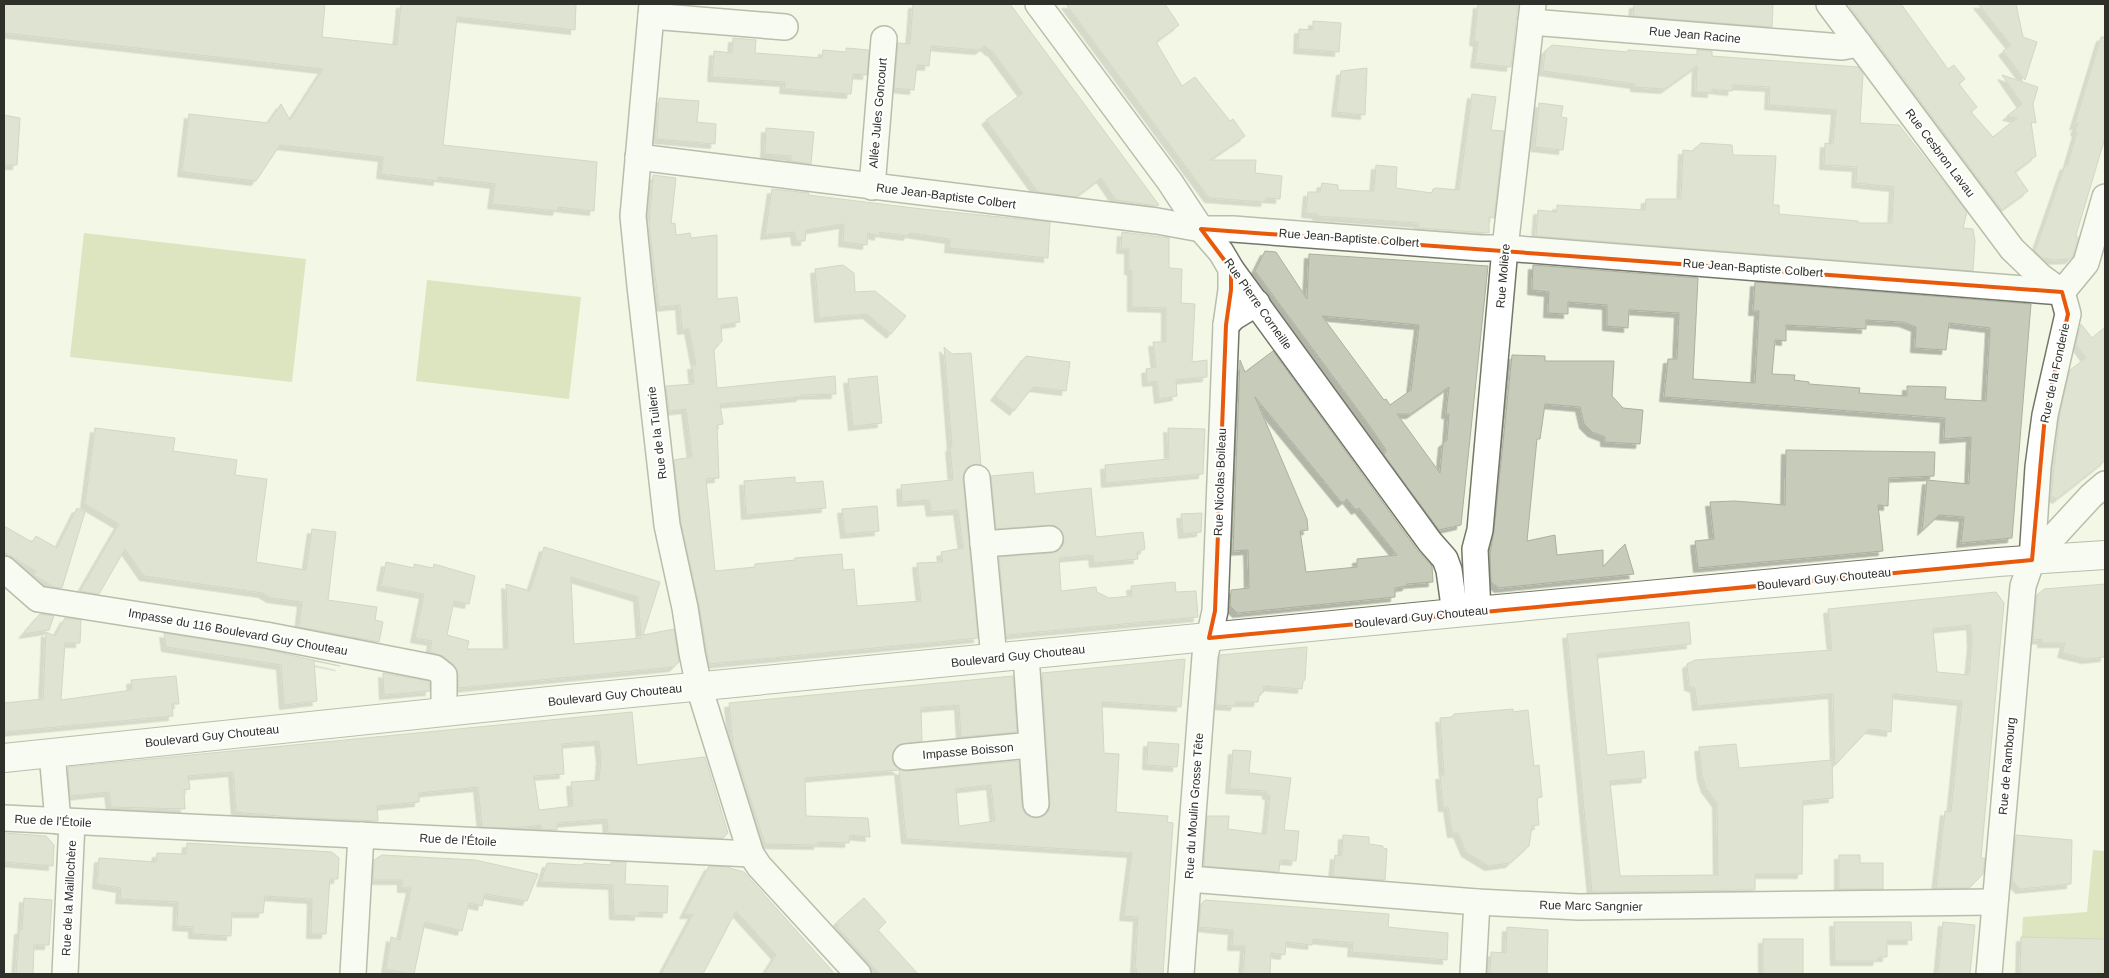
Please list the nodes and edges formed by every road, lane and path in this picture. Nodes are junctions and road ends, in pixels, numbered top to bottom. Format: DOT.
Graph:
graph roads {
  1 [pos="1038,4"];
  2 [pos="1829,4"];
  3 [pos="652,10"];
  4 [pos="1532,13"];
  5 [pos="785,27"];
  6 [pos="884,39"];
  7 [pos="1859,44"];
  8 [pos="638,157"];
  9 [pos="872,187"];
  10 [pos="2105,197"];
  11 [pos="1201,229"];
  12 [pos="1505,248"];
  13 [pos="1231,269"];
  14 [pos="2062,292"];
  15 [pos="1257,304"];
  16 [pos="1226,325"];
  17 [pos="977,478"];
  18 [pos="2105,484"];
  19 [pos="1050,539"];
  20 [pos="983,544"];
  21 [pos="1475,549"];
  22 [pos="2105,555"];
  23 [pos="1445,559"];
  24 [pos="2032,560"];
  25 [pos="4,569"];
  26 [pos="1466,612"];
  27 [pos="1209,638"];
  28 [pos="1026,655"];
  29 [pos="994,658"];
  30 [pos="698,687"];
  31 [pos="444,712"];
  32 [pos="1031,745"];
  33 [pos="52,752"];
  34 [pos="906,757"];
  35 [pos="4,758"];
  36 [pos="1036,804"];
  37 [pos="4,818"];
  38 [pos="65,821"];
  39 [pos="361,835"];
  40 [pos="751,854"];
  41 [pos="1189,879"];
  42 [pos="1477,902"];
  43 [pos="1994,902"];
  44 [pos="65,974"];
  45 [pos="354,974"];
  46 [pos="858,974"];
  47 [pos="1181,974"];
  48 [pos="1473,974"];
  49 [pos="1988,974"];
  1 -- 11 [label="street, Rue Pierre Corneille"];
  2 -- 7 [label="street, Rue Cesbron Lavau"];
  3 -- 5 [label="street"];
  3 -- 8 [label="street, Rue de la Tuilerie"];
  4 -- 7 [label="street, Rue Jean Racine"];
  4 -- 12 [label="street, Rue Molière"];
  6 -- 9 [label="street, Allée Jules Goncourt"];
  7 -- 14 [label="street, Rue Cesbron Lavau"];
  8 -- 9 [label="street, Rue Jean-Baptiste Colbert"];
  8 -- 30 [label="street, Rue de la Tuilerie"];
  9 -- 11 [label="street, Rue Jean-Baptiste Colbert"];
  10 -- 14 [label="street"];
  11 -- 12 [label="street, Rue Jean-Baptiste Colbert"];
  11 -- 13 [label="street, Rue Pierre Corneille"];
  12 -- 14 [label="street, Rue Jean-Baptiste Colbert"];
  12 -- 21 [label="street, Rue Molière"];
  13 -- 15 [label="street, Rue Pierre Corneille"];
  13 -- 16 [label="street, Rue Nicolas Boileau"];
  14 -- 24 [label="street, Rue de la Fonderie"];
  15 -- 16 [label="street"];
  15 -- 23 [label="street, Rue Pierre Corneille"];
  16 -- 27 [label="street, Rue Nicolas Boileau"];
  17 -- 20 [label="street"];
  18 -- 24 [label="street"];
  19 -- 20 [label="street"];
  20 -- 29 [label="street"];
  21 -- 23 [label="street"];
  21 -- 26 [label="street, Rue Molière"];
  22 -- 24 [label="main road, Boulevard Guy Chouteau"];
  23 -- 26 [label="street, Rue Pierre Corneille"];
  24 -- 26 [label="main road, Boulevard Guy Chouteau"];
  24 -- 43 [label="street, Rue de Rambourg"];
  25 -- 31 [label="street, Impasse du 116 Boulevard Guy Chouteau"];
  26 -- 27 [label="main road, Boulevard Guy Chouteau"];
  27 -- 28 [label="main road, Boulevard Guy Chouteau"];
  27 -- 41 [label="street, Rue du Moulin Grosse Tête"];
  28 -- 29 [label="main road, Boulevard Guy Chouteau"];
  28 -- 32 [label="street, Impasse Boisson"];
  29 -- 30 [label="main road, Boulevard Guy Chouteau"];
  30 -- 31 [label="main road, Boulevard Guy Chouteau"];
  30 -- 40 [label="street, Rue de la Tuilerie"];
  31 -- 33 [label="main road, Boulevard Guy Chouteau"];
  32 -- 34 [label="street, Impasse Boisson"];
  32 -- 36 [label="street, Impasse Boisson"];
  33 -- 35 [label="main road, Boulevard Guy Chouteau"];
  33 -- 38 [label="street, Rue de la Maillochère"];
  37 -- 38 [label="street, Rue de l’Étoile"];
  38 -- 39 [label="street, Rue de l’Étoile"];
  38 -- 44 [label="street, Rue de la Maillochère"];
  39 -- 40 [label="street, Rue de l’Étoile"];
  39 -- 45 [label="street"];
  40 -- 46 [label="street"];
  41 -- 42 [label="street, Rue Marc Sangnier"];
  41 -- 47 [label="street, Rue du Moulin Grosse Tête"];
  42 -- 43 [label="street, Rue Marc Sangnier"];
  42 -- 48 [label="street"];
  43 -- 49 [label="street, Rue de Rambourg"];
}
